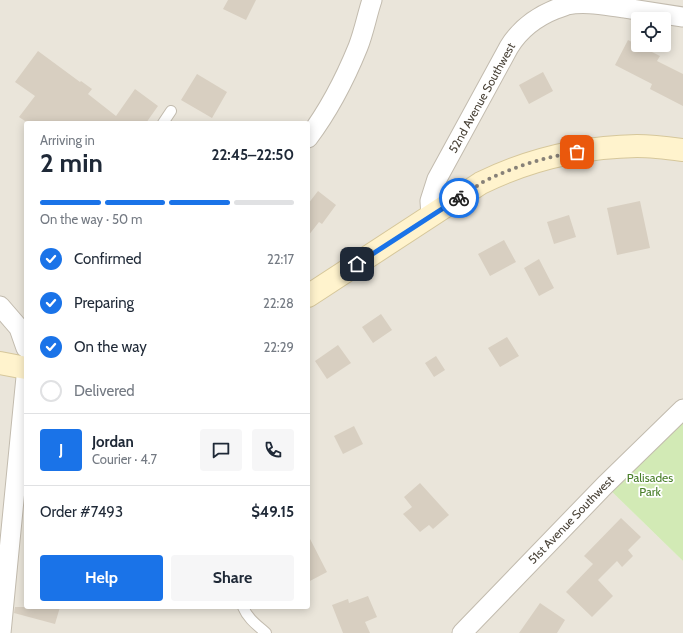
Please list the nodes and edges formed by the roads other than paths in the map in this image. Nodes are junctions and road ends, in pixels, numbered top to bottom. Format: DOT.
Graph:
graph roads {
  1 [pos="372,0"];
  2 [pos="683,17"];
  3 [pos="171,111"];
  4 [pos="164,121"];
  5 [pos="310,135"];
  6 [pos="683,150"];
  7 [pos="431,216"];
  8 [pos="310,295"];
  9 [pos="0,306"];
  10 [pos="22,323"];
  11 [pos="24,336"];
  12 [pos="0,363"];
  13 [pos="24,368"];
  14 [pos="24,397"];
  15 [pos="683,409"];
  16 [pos="244,609"];
  17 [pos="1,633"];
  18 [pos="266,633"];
  19 [pos="462,633"];
  1 -- 5 [label="street"];
  2 -- 7 [label="street, 52nd Avenue Southwest"];
  3 -- 4 [label="lane"];
  6 -- 7 [label="main road"];
  7 -- 8 [label="main road"];
  9 -- 10 [label="street"];
  10 -- 11 [label="street"];
  12 -- 13 [label="main road"];
  14 -- 17 [label="street"];
  15 -- 19 [label="street, 51st Avenue Southwest"];
  16 -- 18 [label="lane"];
}
